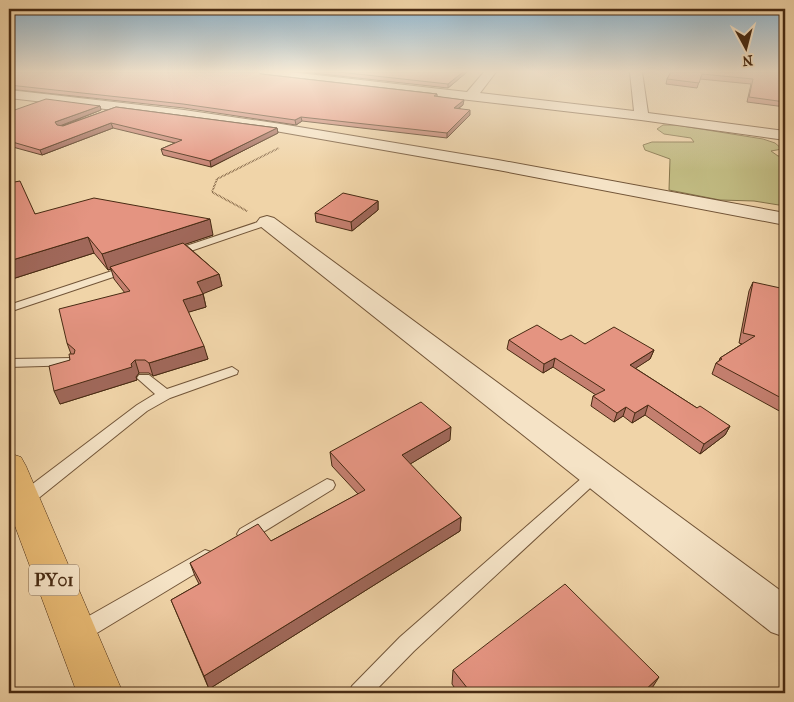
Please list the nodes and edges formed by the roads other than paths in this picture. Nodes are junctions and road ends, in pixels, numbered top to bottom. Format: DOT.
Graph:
graph roads {
  1 [pos="102,105"];
  2 [pos="546,105"];
  3 [pos="640,105"];
  4 [pos="121,107"];
  5 [pos="104,113"];
  6 [pos="641,116"];
  7 [pos="785,136"];
  8 [pos="785,219"];
  9 [pos="267,222"];
  10 [pos="166,256"];
  11 [pos="138,265"];
  12 [pos="9,309"];
  13 [pos="9,362"];
  14 [pos="73,362"];
  15 [pos="232,371"];
  16 [pos="144,378"];
  17 [pos="165,395"];
  18 [pos="9,466"];
  19 [pos="596,474"];
  20 [pos="327,485"];
  21 [pos="23,502"];
  22 [pos="235,540"];
  23 [pos="218,550"];
  24 [pos="785,618"];
  25 [pos="76,635"];
  26 [pos="100,693"];
  27 [pos="359,693"];
  1 -- 4 [label="street"];
  2 -- 6 [label="street"];
  3 -- 6 [label="street"];
  4 -- 5 [label="lane"];
  4 -- 8 [label="street"];
  6 -- 7 [label="street"];
  9 -- 10 [label="lane"];
  9 -- 19 [label="street"];
  11 -- 12 [label="lane"];
  13 -- 14 [label="lane"];
  15 -- 17 [label="lane"];
  16 -- 17 [label="lane"];
  17 -- 21 [label="lane"];
  18 -- 21 [label="highway, PY01"];
  19 -- 24 [label="street"];
  19 -- 27 [label="lane"];
  20 -- 22 [label="lane"];
  21 -- 25 [label="highway, PY01"];
  23 -- 25 [label="lane"];
  25 -- 26 [label="highway, PY01"];
}
